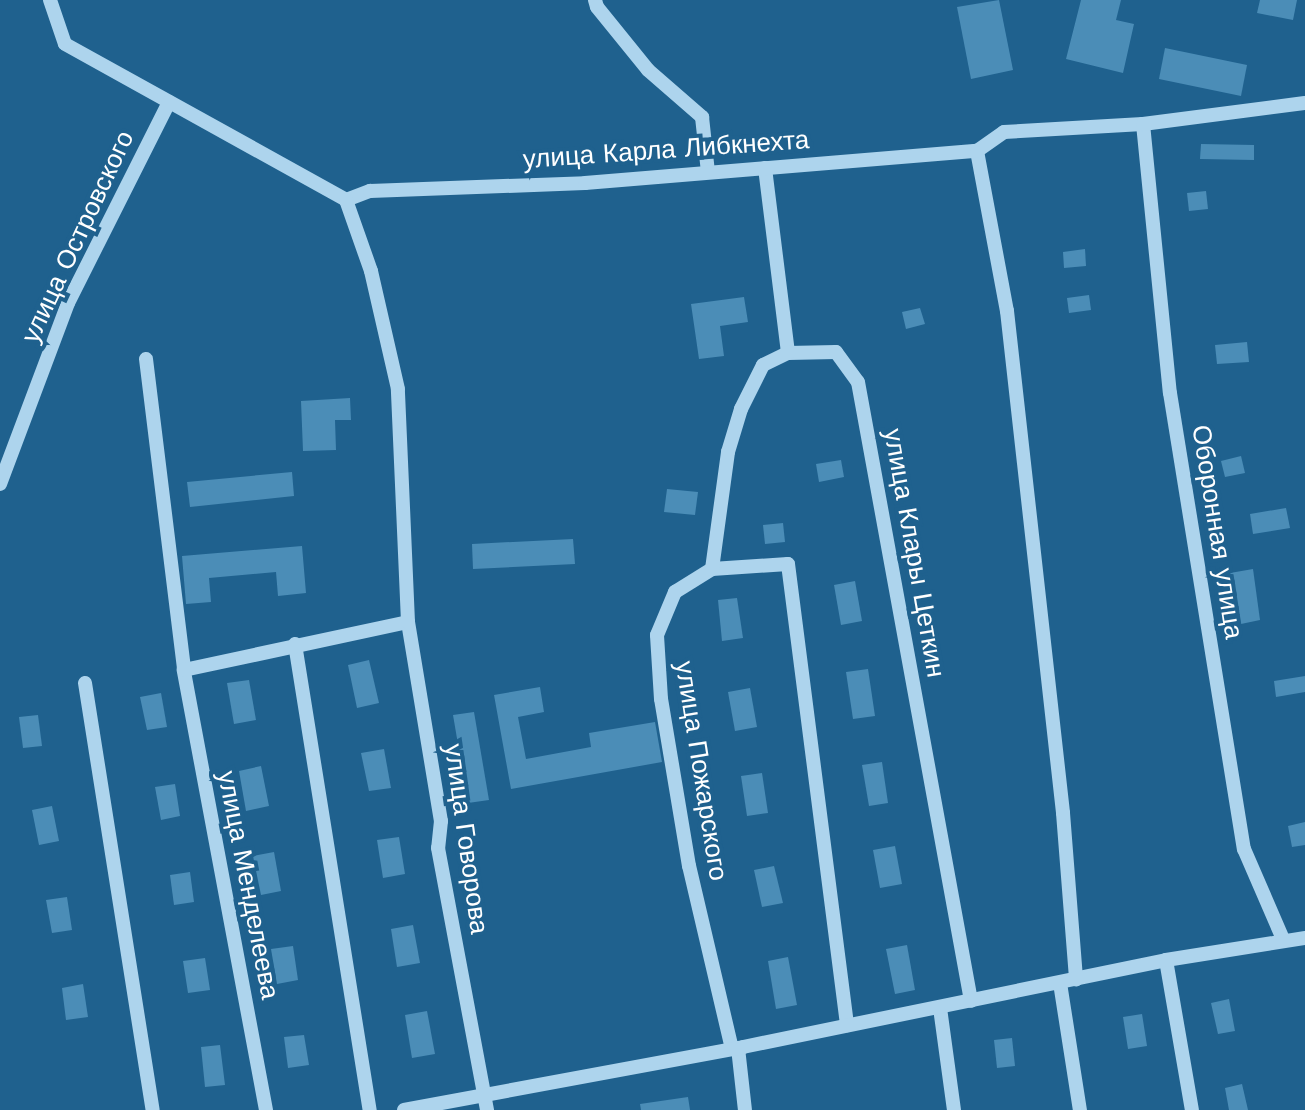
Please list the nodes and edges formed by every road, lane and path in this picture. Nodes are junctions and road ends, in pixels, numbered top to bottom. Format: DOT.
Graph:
graph roads {
  1 [pos="50,0"];
  2 [pos="595,0"];
  3 [pos="169,102"];
  4 [pos="1305,103"];
  5 [pos="1143,124"];
  6 [pos="977,151"];
  7 [pos="765,168"];
  8 [pos="708,172"];
  9 [pos="346,200"];
  10 [pos="788,353"];
  11 [pos="146,359"];
  12 [pos="0,484"];
  13 [pos="712,569"];
  14 [pos="408,622"];
  15 [pos="295,644"];
  16 [pos="184,670"];
  17 [pos="85,683"];
  18 [pos="1305,938"];
  19 [pos="1283,939"];
  20 [pos="1166,960"];
  21 [pos="1076,979"];
  22 [pos="1060,983"];
  23 [pos="971,1001"];
  24 [pos="940,1008"];
  25 [pos="847,1025"];
  26 [pos="735,1049"];
  27 [pos="486,1103"];
  28 [pos="153,1110"];
  29 [pos="266,1110"];
  30 [pos="370,1110"];
  31 [pos="404,1110"];
  32 [pos="745,1110"];
  33 [pos="954,1110"];
  34 [pos="1080,1110"];
  35 [pos="1192,1110"];
  1 -- 3 [label="street"];
  2 -- 8 [label="street"];
  3 -- 9 [label="street"];
  3 -- 12 [label="street, улица Островского"];
  4 -- 5 [label="street, улица Карла Либкнехта"];
  5 -- 6 [label="street, улица Карла Либкнехта"];
  5 -- 19 [label="street, Оборонная улица"];
  6 -- 7 [label="street, улица Карла Либкнехта"];
  6 -- 21 [label="street"];
  7 -- 8 [label="street, улица Карла Либкнехта"];
  7 -- 10 [label="street"];
  8 -- 9 [label="street, улица Карла Либкнехта"];
  9 -- 14 [label="street, улица Говорова"];
  10 -- 13 [label="street"];
  10 -- 23 [label="street, улица Клары Цеткин"];
  11 -- 16 [label="street, улица Менделеева"];
  13 -- 25 [label="street"];
  13 -- 26 [label="street, улица Пожарского"];
  14 -- 15 [label="street"];
  14 -- 27 [label="street, улица Говорова"];
  15 -- 16 [label="street"];
  15 -- 30 [label="street"];
  16 -- 29 [label="street, улица Менделеева"];
  17 -- 28 [label="street"];
  18 -- 19 [label="street"];
  19 -- 20 [label="street"];
  20 -- 21 [label="street"];
  20 -- 35 [label="street"];
  21 -- 22 [label="street"];
  22 -- 23 [label="street"];
  22 -- 34 [label="street"];
  23 -- 24 [label="street"];
  24 -- 25 [label="street"];
  24 -- 33 [label="street"];
  25 -- 26 [label="street"];
  26 -- 27 [label="street"];
  26 -- 32 [label="street, улица Пожарского"];
  27 -- 31 [label="street"];
}
